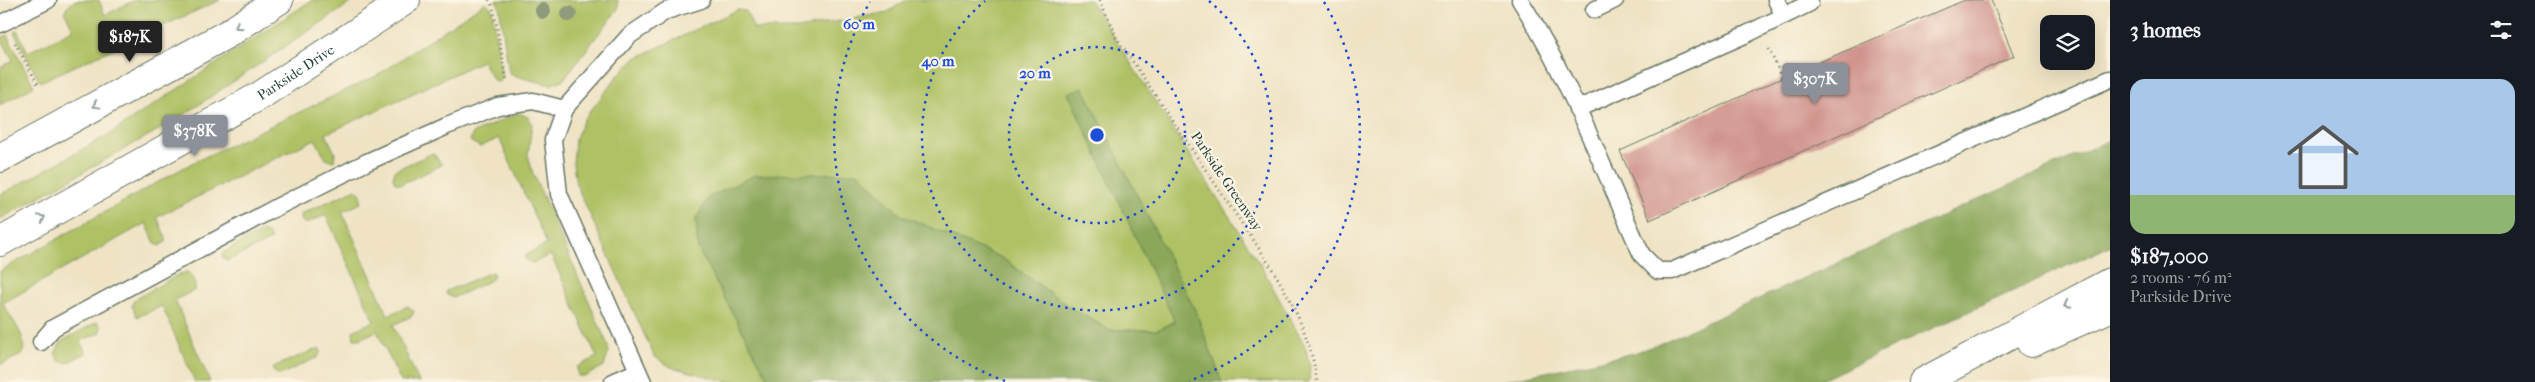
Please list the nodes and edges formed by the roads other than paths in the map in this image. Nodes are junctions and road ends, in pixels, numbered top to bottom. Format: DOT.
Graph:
graph roads {
  1 [pos="46,0"];
  2 [pos="279,0"];
  3 [pos="406,0"];
  4 [pos="701,0"];
  5 [pos="1520,0"];
  6 [pos="1615,0"];
  7 [pos="1776,0"];
  8 [pos="1810,3"];
  9 [pos="23,5"];
  10 [pos="663,5"];
  11 [pos="1594,10"];
  12 [pos="1784,16"];
  13 [pos="2,23"];
  14 [pos="2110,79"];
  15 [pos="564,109"];
  16 [pos="1577,109"];
  17 [pos="0,158"];
  18 [pos="0,242"];
  19 [pos="2110,282"];
  20 [pos="2110,308"];
  21 [pos="41,342"];
  22 [pos="640,376"];
  23 [pos="613,382"];
  24 [pos="1923,382"];
  25 [pos="1941,382"];
  1 -- 9 [label="lane"];
  2 -- 17 [label="main road, one-way"];
  18 -- 3 [label="main road, Parkside Drive, one-way"];
  4 -- 10 [label="lane"];
  5 -- 16 [label="lane"];
  6 -- 11 [label="lane"];
  7 -- 12 [label="lane"];
  8 -- 12 [label="lane"];
  9 -- 13 [label="lane"];
  10 -- 15 [label="lane"];
  12 -- 16 [label="lane"];
  14 -- 16 [label="lane"];
  15 -- 21 [label="lane"];
  15 -- 22 [label="lane"];
  19 -- 24 [label="main road, one-way"];
  20 -- 25 [label="main road"];
  22 -- 23 [label="lane"];
}
